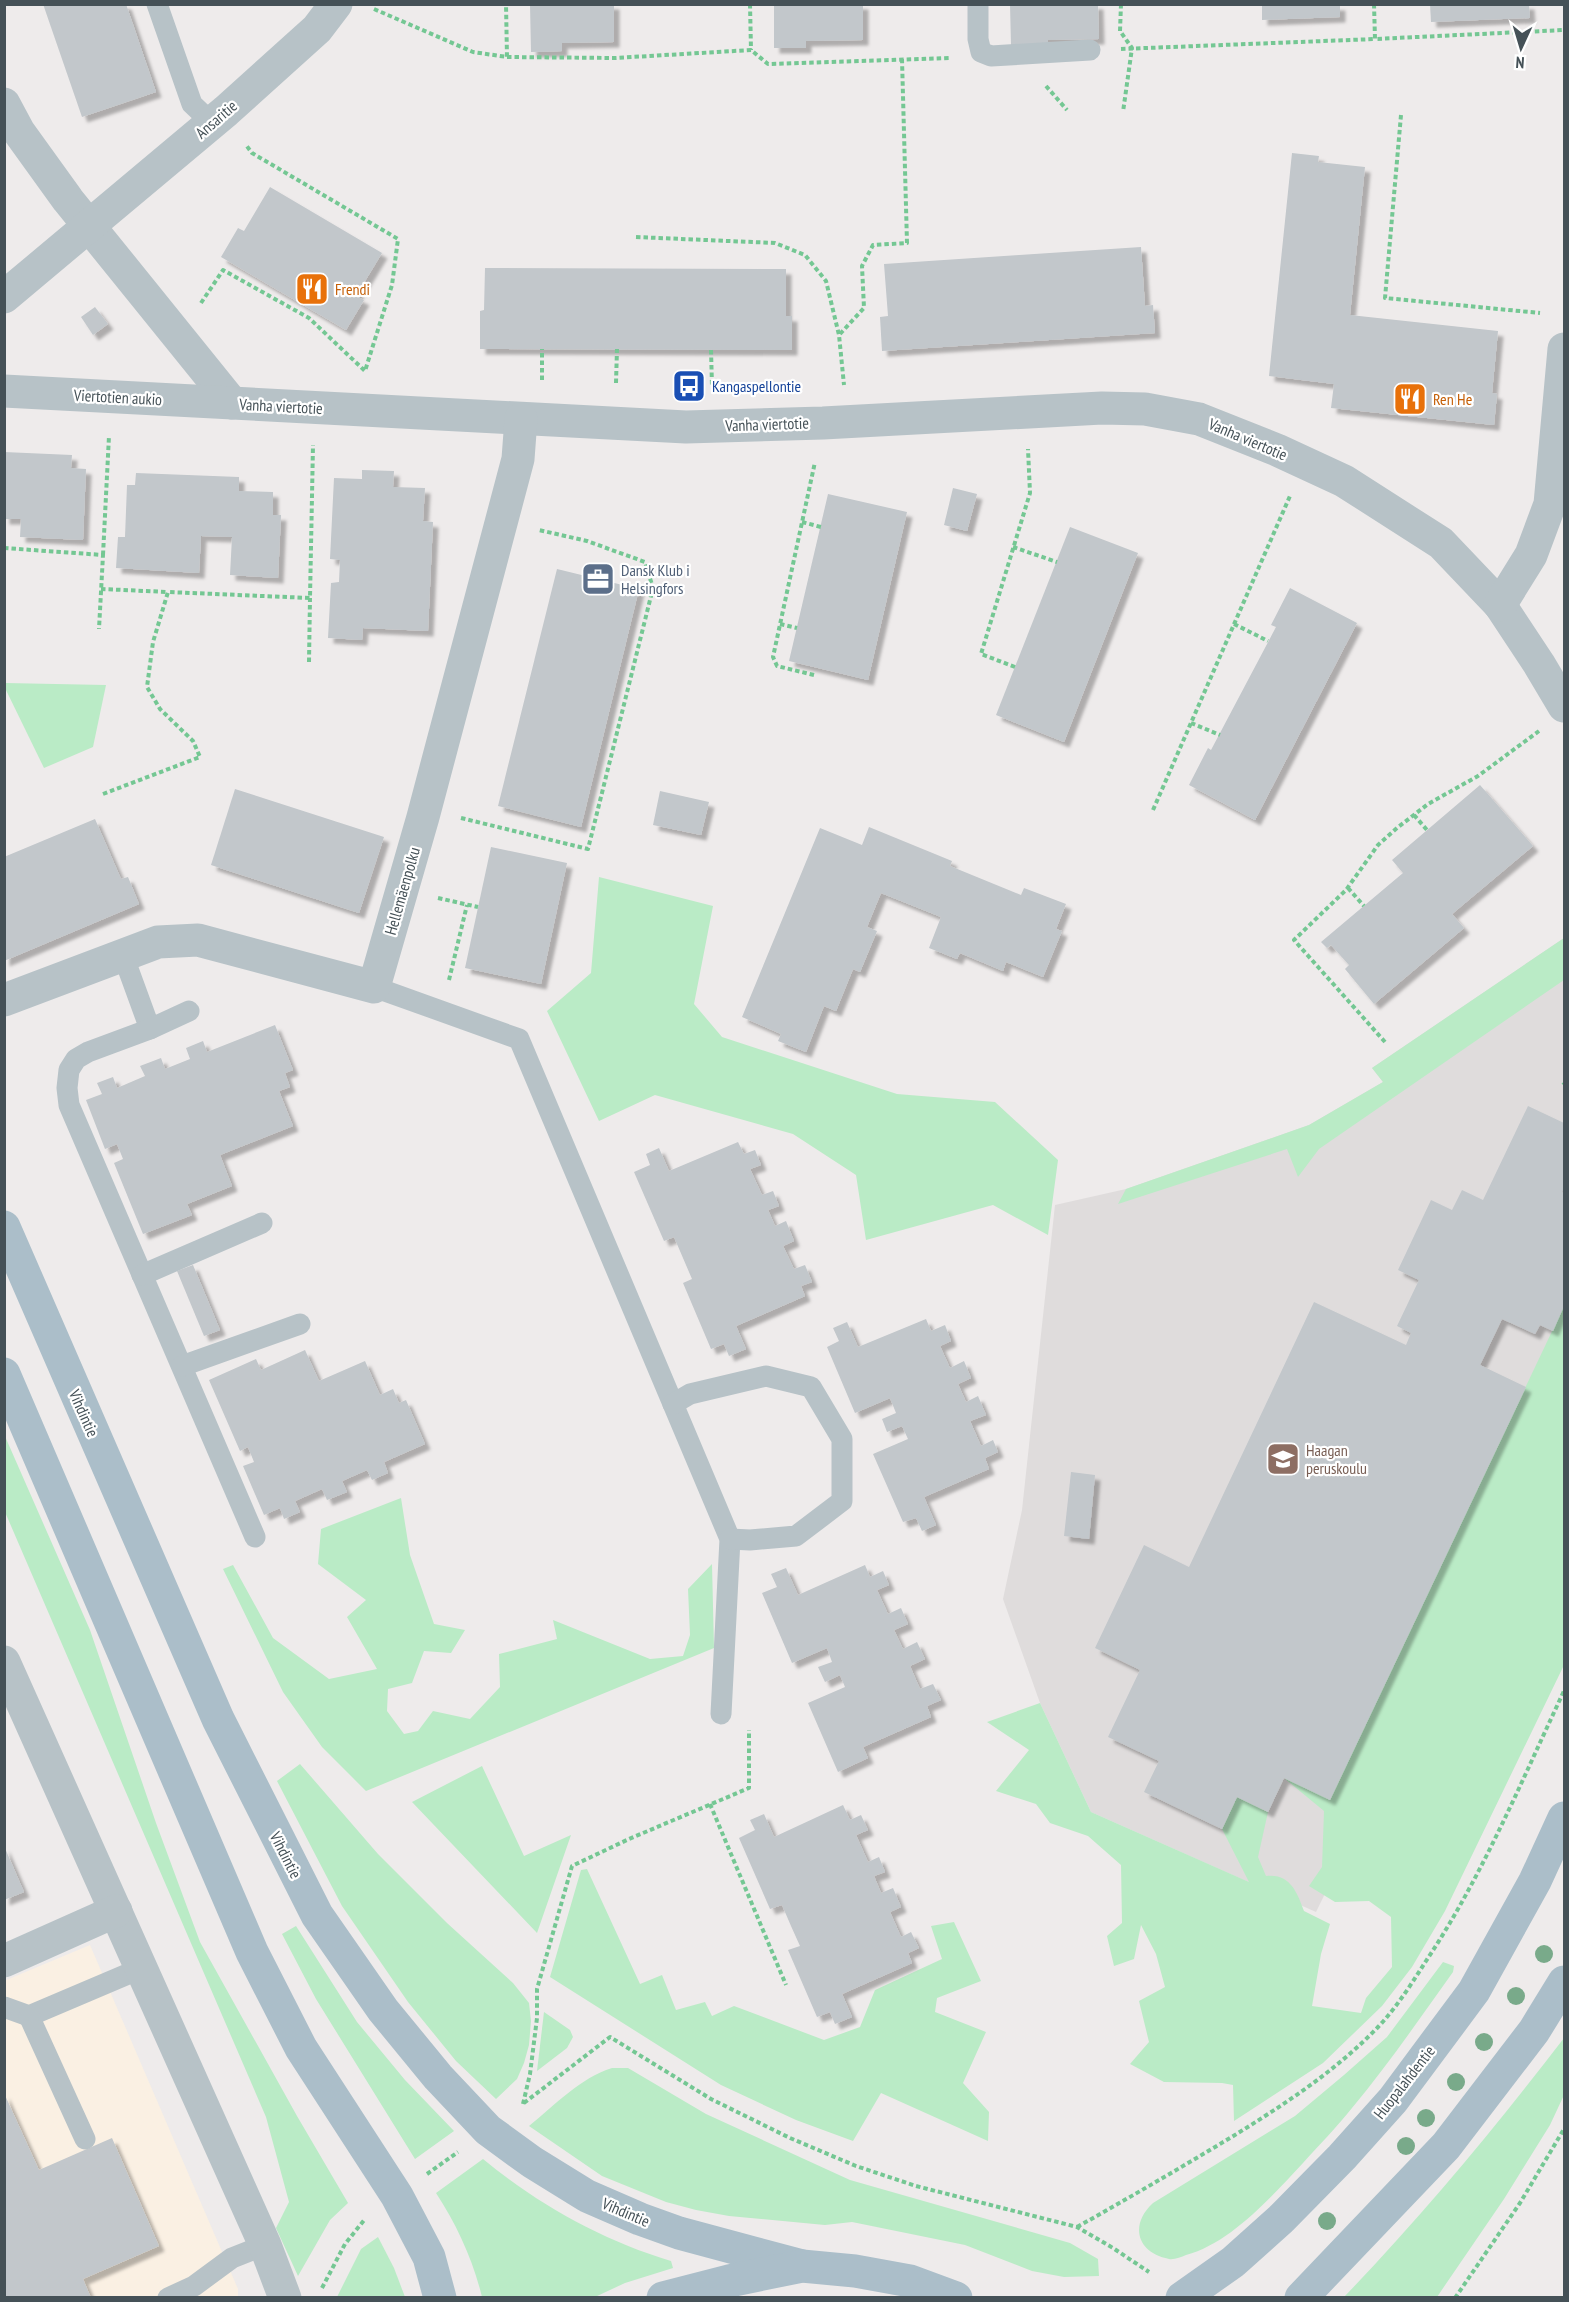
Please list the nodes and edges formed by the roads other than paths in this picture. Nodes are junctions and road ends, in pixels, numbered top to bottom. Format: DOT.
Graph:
graph roads {
  1 [pos="157,4"];
  2 [pos="336,4"];
  3 [pos="978,4"];
  4 [pos="1090,50"];
  5 [pos="4,104"];
  6 [pos="219,117"];
  7 [pos="89,226"];
  8 [pos="4,297"];
  9 [pos="1564,349"];
  10 [pos="4,391"];
  11 [pos="232,403"];
  12 [pos="521,419"];
  13 [pos="1500,605"];
  14 [pos="1556,716"];
  15 [pos="123,955"];
  16 [pos="374,987"];
  17 [pos="4,1000"];
  18 [pos="189,1011"];
  19 [pos="150,1029"];
  20 [pos="262,1223"];
  21 [pos="4,1227"];
  22 [pos="142,1275"];
  23 [pos="300,1324"];
  24 [pos="182,1366"];
  25 [pos="4,1374"];
  26 [pos="673,1404"];
  27 [pos="255,1537"];
  28 [pos="730,1539"];
  29 [pos="4,1662"];
  30 [pos="721,1714"];
  31 [pos="1564,1818"];
  32 [pos="116,1911"];
  33 [pos="4,1961"];
  34 [pos="142,1968"];
  35 [pos="1564,1982"];
  36 [pos="4,2007"];
  37 [pos="29,2016"];
  38 [pos="85,2139"];
  39 [pos="266,2245"];
  40 [pos="802,2266"];
  41 [pos="195,2292"];
  42 [pos="168,2298"];
  43 [pos="285,2298"];
  44 [pos="440,2298"];
  45 [pos="663,2298"];
  46 [pos="956,2298"];
  47 [pos="1182,2298"];
  48 [pos="1300,2298"];
  1 -- 6 [label="lane"];
  2 -- 6 [label="street, Ansaritie"];
  3 -- 4 [label="lane"];
  5 -- 7 [label="street, Vanha viertotie"];
  6 -- 7 [label="street, Ansaritie"];
  7 -- 8 [label="street"];
  7 -- 11 [label="street, Vanha viertotie"];
  9 -- 13 [label="street"];
  10 -- 11 [label="street, Viertotien aukio"];
  11 -- 12 [label="street, Vanha viertotie"];
  12 -- 13 [label="street, Vanha viertotie"];
  12 -- 16 [label="street, Hellemäenpolku"];
  13 -- 14 [label="street, Vanha viertotie"];
  15 -- 16 [label="street"];
  15 -- 17 [label="street"];
  15 -- 19 [label="lane"];
  16 -- 26 [label="lane"];
  18 -- 19 [label="lane"];
  19 -- 22 [label="lane"];
  20 -- 22 [label="lane"];
  21 -- 40 [label="main road, Vihdintie"];
  22 -- 24 [label="lane"];
  23 -- 24 [label="lane"];
  24 -- 27 [label="lane"];
  25 -- 44 [label="main road"];
  26 -- 28 [label="lane"];
  26 -- 28 [label="lane"];
  28 -- 30 [label="lane"];
  29 -- 32 [label="street"];
  31 -- 47 [label="main road, Huopalahdentie"];
  32 -- 33 [label="street"];
  32 -- 34 [label="street"];
  34 -- 37 [label="lane"];
  34 -- 39 [label="street"];
  35 -- 48 [label="main road"];
  36 -- 37 [label="lane"];
  37 -- 38 [label="lane"];
  39 -- 41 [label="lane"];
  39 -- 43 [label="street"];
  40 -- 45 [label="main road"];
  40 -- 46 [label="main road"];
  41 -- 42 [label="lane"];
}
